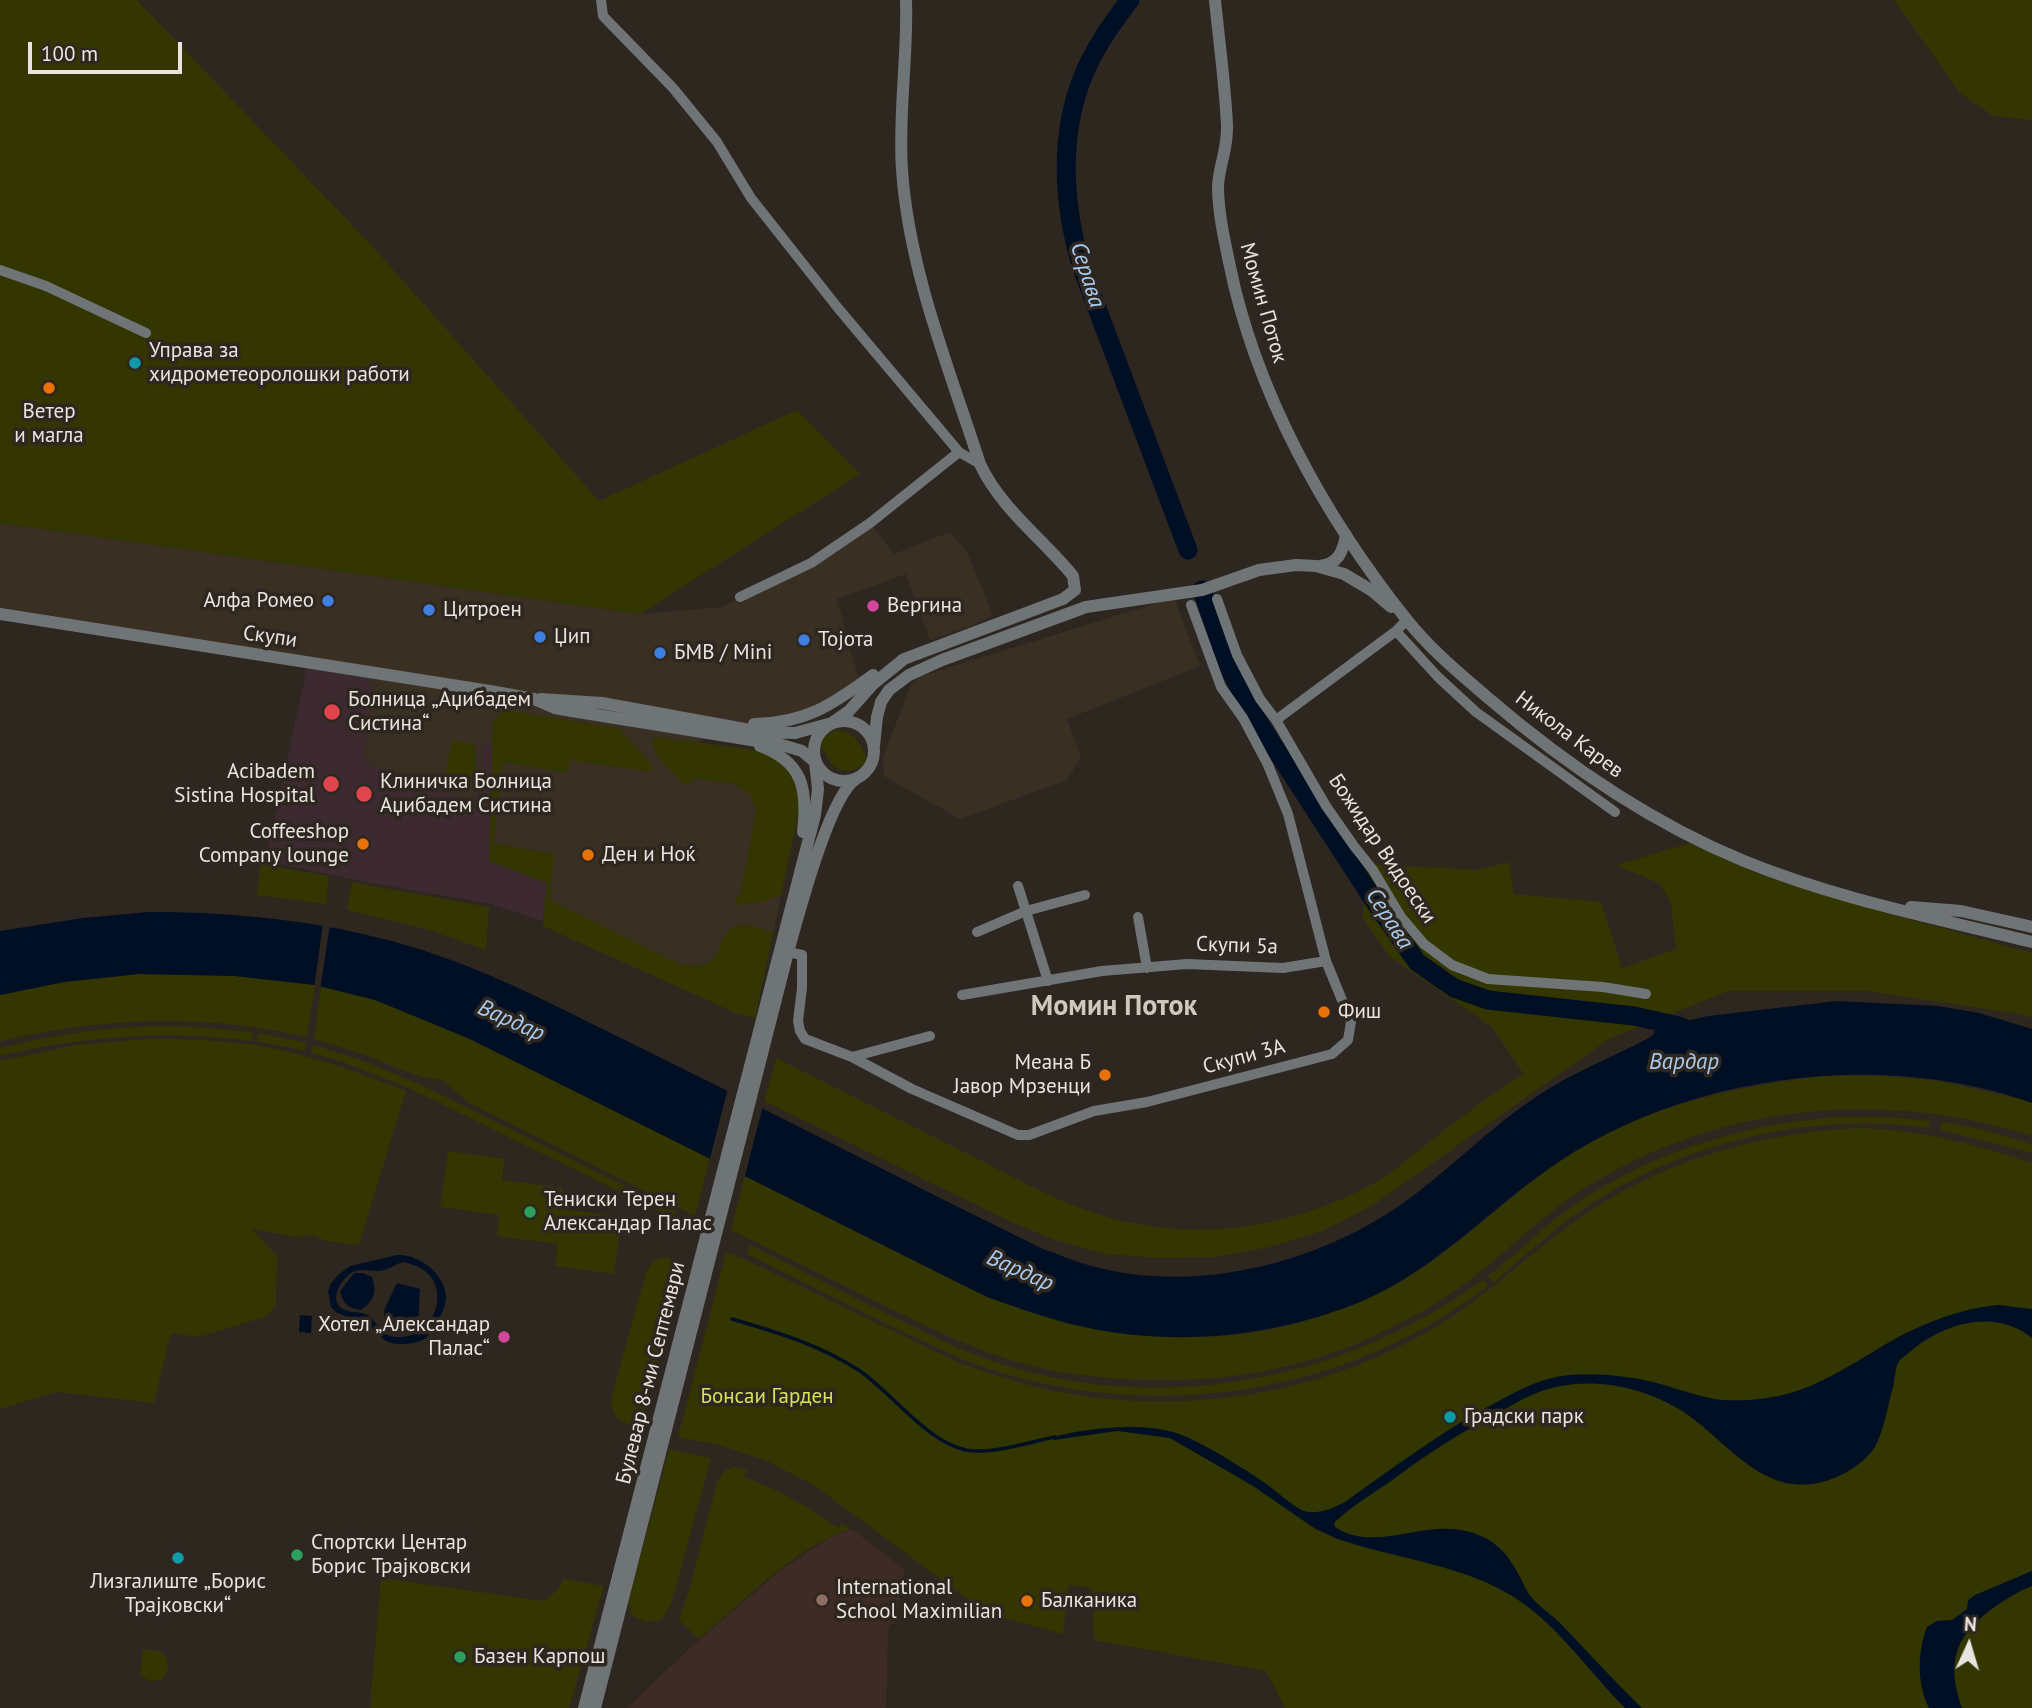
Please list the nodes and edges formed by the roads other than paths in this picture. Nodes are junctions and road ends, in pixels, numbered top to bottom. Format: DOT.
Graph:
graph roads {
  1 [pos="601,0"];
  2 [pos="906,0"];
  3 [pos="1215,0"];
  4 [pos="0,270"];
  5 [pos="146,333"];
  6 [pos="959,452"];
  7 [pos="980,464"];
  8 [pos="1332,511"];
  9 [pos="1346,536"];
  10 [pos="1316,566"];
  11 [pos="740,597"];
  12 [pos="1217,599"];
  13 [pos="1191,605"];
  14 [pos="0,614"];
  15 [pos="1407,620"];
  16 [pos="1396,631"];
  17 [pos="904,659"];
  18 [pos="534,699"];
  19 [pos="1276,720"];
  20 [pos="705,722"];
  21 [pos="832,723"];
  22 [pos="733,737"];
  23 [pos="874,746"];
  24 [pos="816,762"];
  25 [pos="856,779"];
  26 [pos="1615,811"];
  27 [pos="801,862"];
  28 [pos="1018,886"];
  29 [pos="1085,895"];
  30 [pos="1852,897"];
  31 [pos="1026,911"];
  32 [pos="1138,917"];
  33 [pos="2032,927"];
  34 [pos="977,933"];
  35 [pos="2032,942"];
  36 [pos="788,952"];
  37 [pos="1326,961"];
  38 [pos="1147,968"];
  39 [pos="1048,981"];
  40 [pos="1646,994"];
  41 [pos="962,995"];
  42 [pos="764,1029"];
  43 [pos="930,1036"];
  44 [pos="852,1057"];
  45 [pos="653,1463"];
  46 [pos="584,1708"];
  47 [pos="595,1708"];
  1 -- 6 [label="street"];
  2 -- 7 [label="street"];
  3 -- 8 [label="street, Момин Поток"];
  4 -- 5 [label="street"];
  6 -- 7 [label="street"];
  6 -- 11 [label="street"];
  7 -- 17 [label="street"];
  8 -- 9 [label="street, Никола Карев"];
  9 -- 10 [label="street"];
  9 -- 15 [label="street, Никола Карев"];
  10 -- 15 [label="street"];
  10 -- 23 [label="street"];
  12 -- 19 [label="street, Божидар Видоески"];
  13 -- 37 [label="street, Скупи 3А"];
  14 -- 18 [label="street, Скупи"];
  15 -- 16 [label="street"];
  15 -- 30 [label="street, Никола Карев"];
  16 -- 19 [label="street"];
  16 -- 26 [label="street"];
  17 -- 20 [label="street"];
  17 -- 21 [label="street"];
  18 -- 20 [label="street, Скупи"];
  18 -- 22 [label="street, Скупи"];
  19 -- 40 [label="street, Божидар Видоески"];
  20 -- 21 [label="street, Скупи"];
  21 -- 23 [label="street"];
  21 -- 24 [label="street"];
  22 -- 24 [label="street, Скупи"];
  22 -- 27 [label="street"];
  23 -- 25 [label="street"];
  24 -- 25 [label="street"];
  24 -- 27 [label="street, Булевар 8-ми Септември"];
  25 -- 36 [label="street, Булевар 8-ми Септември"];
  27 -- 42 [label="street, Булевар 8-ми Септември"];
  28 -- 31 [label="street"];
  29 -- 31 [label="street"];
  30 -- 33 [label="street, Никола Карев"];
  30 -- 35 [label="street, Никола Карев"];
  31 -- 34 [label="street"];
  31 -- 39 [label="street"];
  32 -- 38 [label="street"];
  36 -- 42 [label="street, Булевар 8-ми Септември"];
  36 -- 44 [label="street, Скупи 3А"];
  37 -- 38 [label="street, Скупи 5а"];
  37 -- 44 [label="street, Скупи 3А"];
  38 -- 39 [label="street, Скупи 5а"];
  39 -- 41 [label="street, Скупи 5а"];
  42 -- 45 [label="street, Булевар 8-ми Септември"];
  43 -- 44 [label="street"];
  45 -- 46 [label="street, Булевар 8-ми Септември"];
  45 -- 47 [label="street, Булевар 8-ми Септември"];
}
